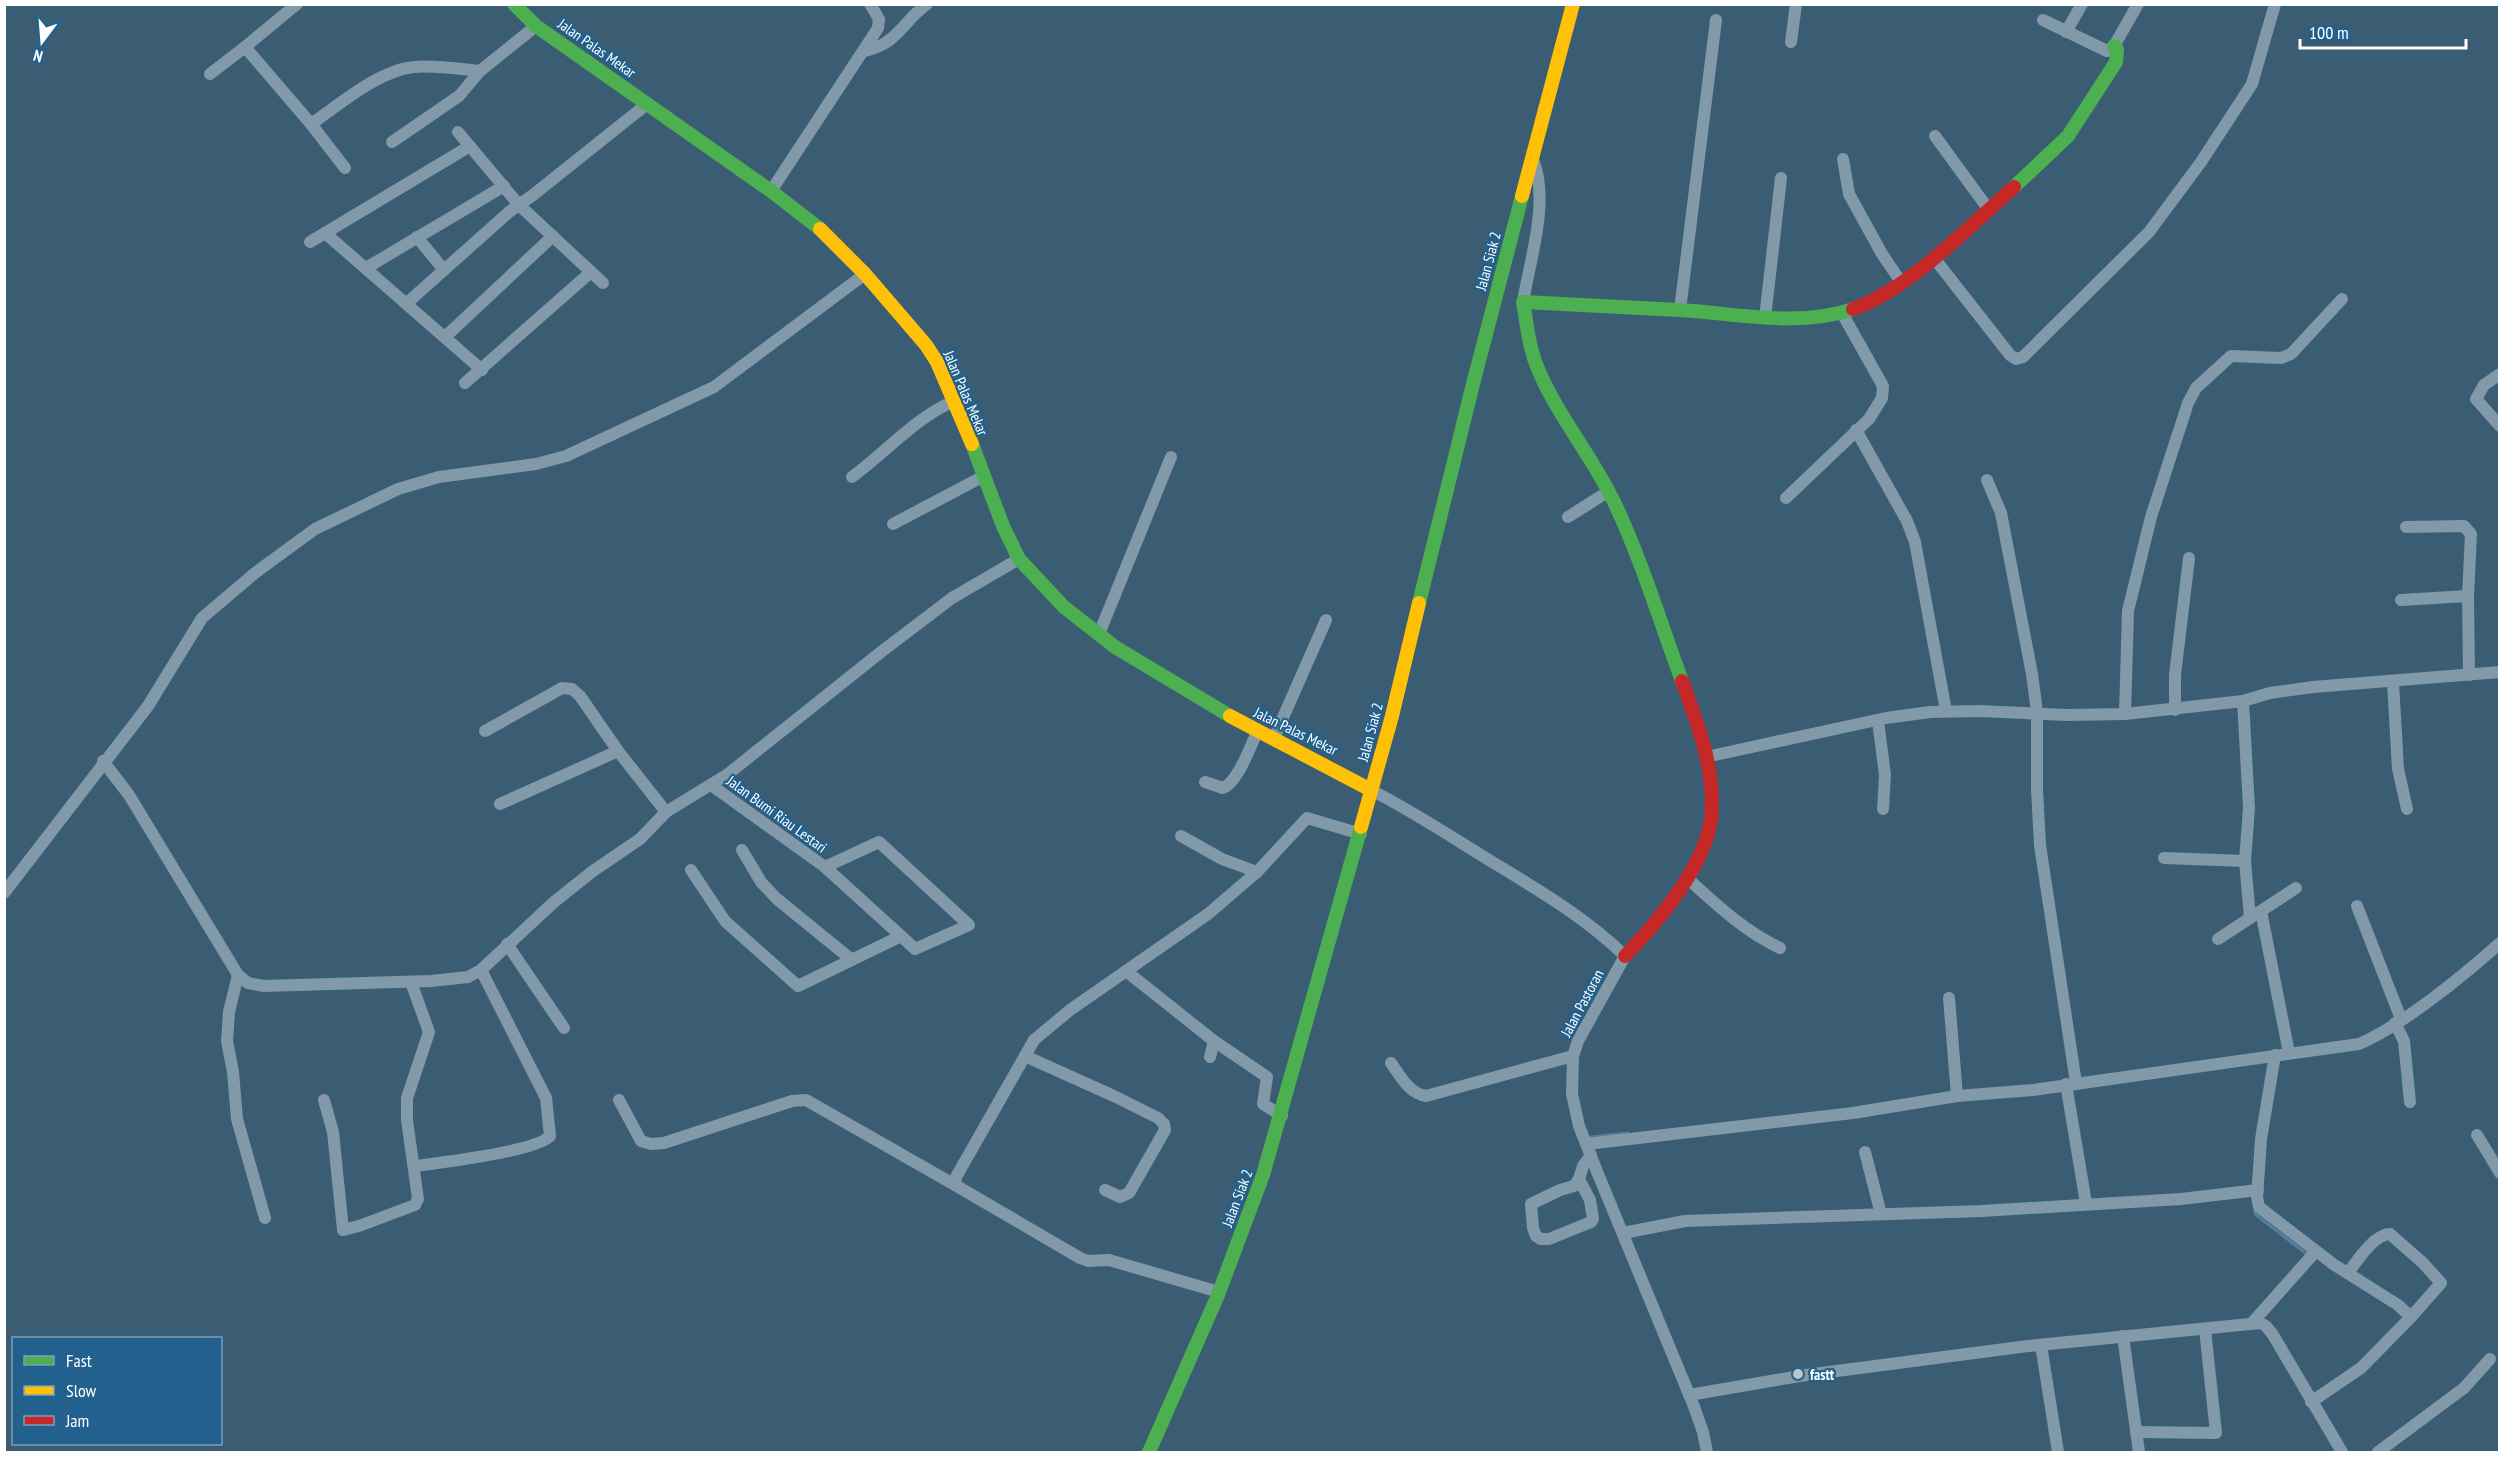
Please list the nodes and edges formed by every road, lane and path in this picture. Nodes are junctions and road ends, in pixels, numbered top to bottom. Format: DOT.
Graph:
graph roads {
  1 [pos="297,4"];
  2 [pos="514,4"];
  3 [pos="870,4"];
  4 [pos="927,4"];
  5 [pos="1573,4"];
  6 [pos="1796,4"];
  7 [pos="2082,4"];
  8 [pos="2138,4"];
  9 [pos="2275,4"];
  10 [pos="1716,20"];
  11 [pos="2043,20"];
  12 [pos="536,26"];
  13 [pos="2067,32"];
  14 [pos="1791,42"];
  15 [pos="2114,46"];
  16 [pos="245,47"];
  17 [pos="864,51"];
  18 [pos="480,71"];
  19 [pos="210,74"];
  20 [pos="647,104"];
  21 [pos="311,124"];
  22 [pos="458,132"];
  23 [pos="1935,136"];
  24 [pos="392,142"];
  25 [pos="470,146"];
  26 [pos="1532,159"];
  27 [pos="1843,159"];
  28 [pos="345,168"];
  29 [pos="1781,178"];
  30 [pos="504,186"];
  31 [pos="771,191"];
  32 [pos="519,205"];
  33 [pos="1989,210"];
  34 [pos="325,233"];
  35 [pos="553,236"];
  36 [pos="417,237"];
  37 [pos="310,242"];
  38 [pos="1934,258"];
  39 [pos="366,268"];
  40 [pos="444,270"];
  41 [pos="591,272"];
  42 [pos="866,274"];
  43 [pos="1901,282"];
  44 [pos="603,283"];
  45 [pos="2342,299"];
  46 [pos="1523,302"];
  47 [pos="407,303"];
  48 [pos="1680,310"];
  49 [pos="1842,312"];
  50 [pos="1765,318"];
  51 [pos="445,337"];
  52 [pos="482,370"];
  53 [pos="2499,374"];
  54 [pos="465,383"];
  55 [pos="954,401"];
  56 [pos="2499,426"];
  57 [pos="1857,430"];
  58 [pos="1171,457"];
  59 [pos="852,477"];
  60 [pos="982,477"];
  61 [pos="1986,480"];
  62 [pos="1609,491"];
  63 [pos="1786,498"];
  64 [pos="1568,517"];
  65 [pos="893,524"];
  66 [pos="2406,526"];
  67 [pos="1019,558"];
  68 [pos="2189,558"];
  69 [pos="2468,596"];
  70 [pos="2401,600"];
  71 [pos="1326,620"];
  72 [pos="1099,634"];
  73 [pos="2499,672"];
  74 [pos="2469,675"];
  75 [pos="2393,682"];
  76 [pos="2243,701"];
  77 [pos="2175,710"];
  78 [pos="1946,711"];
  79 [pos="2037,712"];
  80 [pos="2124,714"];
  81 [pos="1878,721"];
  82 [pos="1258,730"];
  83 [pos="484,731"];
  84 [pos="1274,738"];
  85 [pos="618,751"];
  86 [pos="1706,757"];
  87 [pos="103,761"];
  88 [pos="1205,782"];
  89 [pos="711,785"];
  90 [pos="1371,790"];
  91 [pos="500,804"];
  92 [pos="1883,809"];
  93 [pos="2407,809"];
  94 [pos="666,812"];
  95 [pos="1361,834"];
  96 [pos="1181,836"];
  97 [pos="742,850"];
  98 [pos="2164,858"];
  99 [pos="2245,861"];
  100 [pos="825,867"];
  101 [pos="691,870"];
  102 [pos="1257,872"];
  103 [pos="1687,878"];
  104 [pos="2296,888"];
  105 [pos="4,893"];
  106 [pos="2357,906"];
  107 [pos="2261,911"];
  108 [pos="2250,918"];
  109 [pos="901,936"];
  110 [pos="2217,939"];
  111 [pos="2499,943"];
  112 [pos="507,944"];
  113 [pos="1780,948"];
  114 [pos="1625,956"];
  115 [pos="852,960"];
  116 [pos="481,970"];
  117 [pos="1126,971"];
  118 [pos="238,975"];
  119 [pos="411,982"];
  120 [pos="1949,998"];
  121 [pos="2398,1021"];
  122 [pos="564,1028"];
  123 [pos="1214,1041"];
  124 [pos="2289,1053"];
  125 [pos="2275,1055"];
  126 [pos="1025,1056"];
  127 [pos="1573,1056"];
  128 [pos="1210,1057"];
  129 [pos="1391,1064"];
  130 [pos="2071,1084"];
  131 [pos="1957,1096"];
  132 [pos="324,1100"];
  133 [pos="619,1101"];
  134 [pos="2410,1102"];
  135 [pos="1282,1116"];
  136 [pos="2477,1135"];
  137 [pos="1589,1149"];
  138 [pos="1865,1152"];
  139 [pos="414,1166"];
  140 [pos="2499,1173"];
  141 [pos="1579,1179"];
  142 [pos="955,1185"];
  143 [pos="1104,1190"];
  144 [pos="2258,1190"];
  145 [pos="2086,1203"];
  146 [pos="1881,1214"];
  147 [pos="265,1218"];
  148 [pos="1623,1233"];
  149 [pos="2316,1251"];
  150 [pos="2348,1273"];
  151 [pos="1219,1292"];
  152 [pos="2411,1317"];
  153 [pos="2252,1323"];
  154 [pos="2205,1329"];
  155 [pos="2123,1336"];
  156 [pos="2041,1345"];
  157 [pos="2490,1359"];
  158 [pos="1689,1395"];
  159 [pos="2311,1402"];
  160 [pos="2136,1432"];
  161 [pos="1149,1452"];
  162 [pos="1707,1452"];
  163 [pos="2058,1452"];
  164 [pos="2139,1452"];
  165 [pos="2342,1452"];
  166 [pos="2378,1452"];
  1 -- 16 [label="street"];
  2 -- 12 [label="main road, Jalan Palas Mekar"];
  3 -- 17 [label="street"];
  4 -- 17 [label="street"];
  5 -- 26 [label="main road, Jalan Siak 2"];
  6 -- 14 [label="street"];
  7 -- 13 [label="street"];
  8 -- 15 [label="street"];
  9 -- 38 [label="street"];
  10 -- 48 [label="street"];
  11 -- 13 [label="street"];
  12 -- 18 [label="street"];
  12 -- 20 [label="main road, Jalan Palas Mekar"];
  13 -- 15 [label="street"];
  15 -- 33 [label="main road"];
  16 -- 19 [label="street"];
  16 -- 21 [label="street"];
  17 -- 31 [label="street"];
  18 -- 21 [label="street"];
  18 -- 24 [label="street"];
  20 -- 31 [label="main road, Jalan Palas Mekar"];
  20 -- 32 [label="street"];
  21 -- 28 [label="street"];
  22 -- 25 [label="street"];
  23 -- 33 [label="street"];
  25 -- 30 [label="street"];
  25 -- 34 [label="street"];
  26 -- 46 [label="street"];
  26 -- 90 [label="main road, Jalan Siak 2"];
  27 -- 43 [label="street"];
  29 -- 50 [label="street"];
  30 -- 32 [label="street"];
  30 -- 36 [label="street"];
  31 -- 42 [label="main road, Jalan Palas Mekar"];
  32 -- 35 [label="street"];
  32 -- 40 [label="street"];
  33 -- 38 [label="main road"];
  34 -- 37 [label="street"];
  34 -- 39 [label="street"];
  35 -- 41 [label="street"];
  35 -- 51 [label="street"];
  36 -- 39 [label="street"];
  36 -- 40 [label="street"];
  38 -- 43 [label="main road"];
  39 -- 47 [label="street"];
  40 -- 47 [label="street"];
  41 -- 44 [label="street"];
  41 -- 52 [label="street"];
  42 -- 55 [label="main road, Jalan Palas Mekar"];
  42 -- 87 [label="street"];
  43 -- 49 [label="main road"];
  45 -- 80 [label="street"];
  46 -- 48 [label="main road"];
  46 -- 62 [label="main road"];
  47 -- 51 [label="street"];
  48 -- 50 [label="main road"];
  49 -- 50 [label="main road"];
  49 -- 57 [label="street"];
  51 -- 52 [label="street"];
  52 -- 54 [label="street"];
  53 -- 56 [label="street"];
  55 -- 59 [label="street"];
  55 -- 60 [label="main road, Jalan Palas Mekar"];
  57 -- 63 [label="street"];
  57 -- 78 [label="street"];
  58 -- 72 [label="street"];
  60 -- 65 [label="street"];
  60 -- 67 [label="main road, Jalan Palas Mekar"];
  61 -- 79 [label="street"];
  62 -- 64 [label="street"];
  62 -- 86 [label="main road"];
  66 -- 69 [label="street"];
  67 -- 72 [label="main road, Jalan Palas Mekar"];
  67 -- 89 [label="street"];
  68 -- 77 [label="street"];
  69 -- 70 [label="street"];
  69 -- 74 [label="street"];
  71 -- 84 [label="street"];
  72 -- 82 [label="main road, Jalan Palas Mekar"];
  73 -- 74 [label="street"];
  74 -- 75 [label="street"];
  75 -- 76 [label="street"];
  75 -- 93 [label="street"];
  76 -- 77 [label="street"];
  76 -- 99 [label="street"];
  77 -- 80 [label="street"];
  78 -- 79 [label="street"];
  78 -- 81 [label="street"];
  79 -- 80 [label="street"];
  79 -- 130 [label="street"];
  81 -- 86 [label="street"];
  81 -- 92 [label="street"];
  82 -- 84 [label="main road, Jalan Palas Mekar"];
  82 -- 88 [label="street"];
  83 -- 85 [label="street"];
  84 -- 90 [label="main road, Jalan Palas Mekar"];
  85 -- 91 [label="street"];
  85 -- 94 [label="street"];
  86 -- 103 [label="main road"];
  87 -- 105 [label="street"];
  87 -- 118 [label="street"];
  89 -- 94 [label="street"];
  89 -- 100 [label="street, Jalan Bumi Riau Lestari"];
  90 -- 95 [label="main road, Jalan Siak 2"];
  90 -- 114 [label="street"];
  94 -- 112 [label="street"];
  95 -- 102 [label="street"];
  95 -- 135 [label="main road, Jalan Siak 2"];
  96 -- 102 [label="street"];
  97 -- 115 [label="street"];
  98 -- 99 [label="street"];
  99 -- 108 [label="street"];
  100 -- 109 [label="street, Jalan Bumi Riau Lestari"];
  100 -- 109 [label="street, Jalan Bumi Riau Lestari"];
  101 -- 115 [label="street"];
  102 -- 117 [label="street"];
  103 -- 113 [label="street"];
  103 -- 114 [label="main road"];
  104 -- 107 [label="street"];
  106 -- 121 [label="street"];
  107 -- 108 [label="street"];
  107 -- 124 [label="street"];
  108 -- 110 [label="street"];
  109 -- 115 [label="street"];
  111 -- 121 [label="street"];
  112 -- 116 [label="street"];
  112 -- 122 [label="street"];
  114 -- 127 [label="street, Jalan Pastoran"];
  116 -- 119 [label="street"];
  116 -- 139 [label="street"];
  117 -- 123 [label="street"];
  117 -- 126 [label="street"];
  118 -- 119 [label="street"];
  118 -- 147 [label="street"];
  119 -- 139 [label="street"];
  120 -- 131 [label="street"];
  121 -- 124 [label="street"];
  121 -- 134 [label="street"];
  123 -- 128 [label="street"];
  123 -- 135 [label="street"];
  124 -- 125 [label="street"];
  125 -- 130 [label="street"];
  125 -- 144 [label="street"];
  126 -- 142 [label="street"];
  126 -- 143 [label="street"];
  127 -- 129 [label="street"];
  127 -- 137 [label="street, Jalan Pastoran"];
  130 -- 131 [label="street"];
  130 -- 145 [label="street"];
  131 -- 137 [label="street"];
  132 -- 139 [label="street"];
  133 -- 142 [label="street"];
  135 -- 151 [label="main road, Jalan Siak 2"];
  136 -- 140 [label="street"];
  137 -- 141 [label="street"];
  137 -- 148 [label="street, Jalan Pastoran"];
  138 -- 146 [label="street"];
  141 -- 141 [label="street"];
  142 -- 151 [label="street"];
  144 -- 145 [label="street"];
  144 -- 149 [label="street"];
  145 -- 146 [label="street"];
  146 -- 148 [label="street"];
  148 -- 158 [label="street, Jalan Pastoran"];
  149 -- 150 [label="street"];
  149 -- 153 [label="street"];
  150 -- 152 [label="street"];
  150 -- 152 [label="street"];
  151 -- 161 [label="main road, Jalan Siak 2"];
  152 -- 159 [label="street"];
  153 -- 154 [label="street"];
  153 -- 159 [label="street"];
  154 -- 155 [label="street"];
  154 -- 160 [label="street"];
  155 -- 156 [label="street"];
  155 -- 160 [label="street"];
  156 -- 158 [label="street"];
  156 -- 163 [label="street"];
  157 -- 166 [label="street"];
  158 -- 162 [label="street, Jalan Pastoran"];
  159 -- 165 [label="street"];
  160 -- 164 [label="street"];
}
